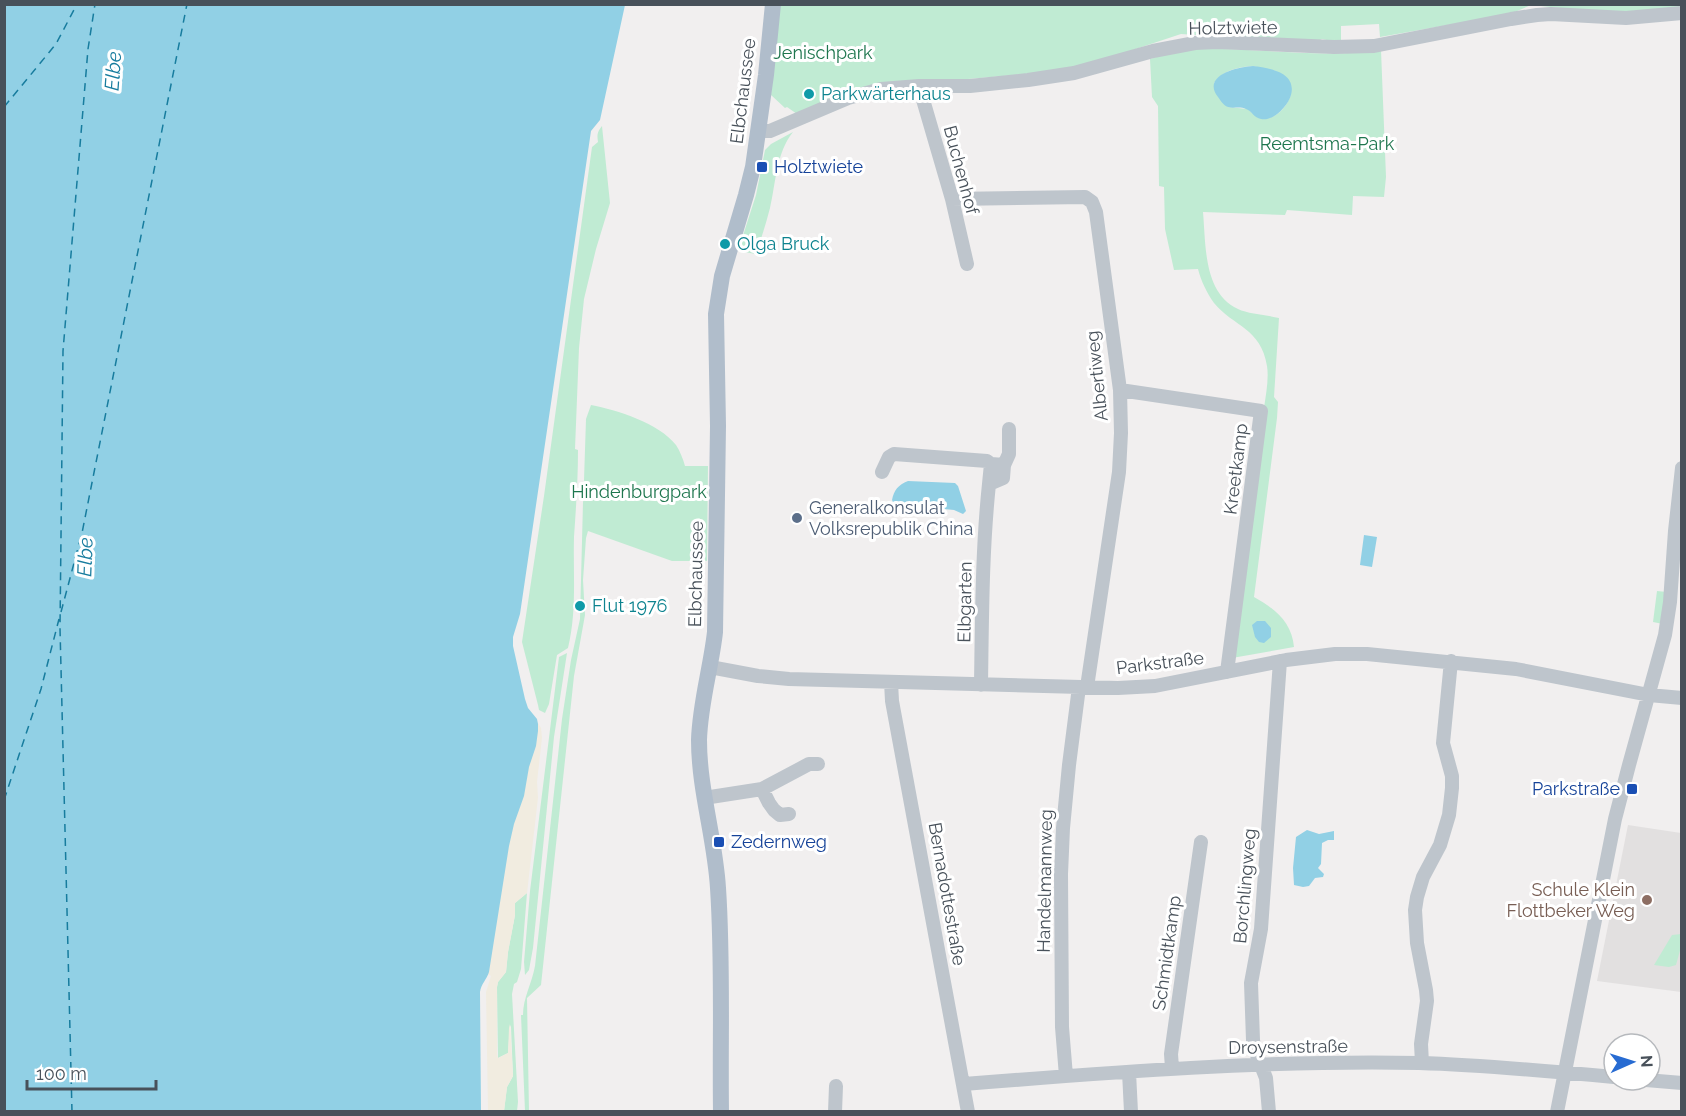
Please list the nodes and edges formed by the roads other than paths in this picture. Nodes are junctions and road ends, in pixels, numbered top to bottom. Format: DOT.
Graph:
graph roads {
  1 [pos="772,4"];
  2 [pos="1682,13"];
  3 [pos="919,86"];
  4 [pos="758,131"];
  5 [pos="952,200"];
  6 [pos="967,264"];
  7 [pos="1120,390"];
  8 [pos="1010,429"];
  9 [pos="998,465"];
  10 [pos="1682,468"];
  11 [pos="882,472"];
  12 [pos="1280,661"];
  13 [pos="1451,661"];
  14 [pos="710,667"];
  15 [pos="1227,672"];
  16 [pos="891,682"];
  17 [pos="981,684"];
  18 [pos="1083,687"];
  19 [pos="1649,695"];
  20 [pos="1682,698"];
  21 [pos="818,764"];
  22 [pos="762,789"];
  23 [pos="704,798"];
  24 [pos="789,814"];
  25 [pos="1201,842"];
  26 [pos="1262,1064"];
  27 [pos="1422,1064"];
  28 [pos="1172,1068"];
  29 [pos="1129,1072"];
  30 [pos="1565,1072"];
  31 [pos="1066,1076"];
  32 [pos="1602,1076"];
  33 [pos="1662,1081"];
  34 [pos="1682,1083"];
  35 [pos="964,1084"];
  36 [pos="836,1086"];
  37 [pos="721,1112"];
  38 [pos="836,1112"];
  39 [pos="968,1112"];
  40 [pos="1131,1112"];
  41 [pos="1269,1112"];
  42 [pos="1557,1112"];
  1 -- 4 [label="main road, Elbchaussee"];
  2 -- 3 [label="street, Holztwiete"];
  3 -- 4 [label="street, Holztwiete"];
  3 -- 5 [label="street, Buchenhof"];
  4 -- 14 [label="main road, Elbchaussee"];
  5 -- 6 [label="street, Buchenhof"];
  5 -- 7 [label="street, Albertiweg"];
  7 -- 15 [label="street, Kreetkamp"];
  7 -- 18 [label="street, Albertiweg"];
  8 -- 9 [label="street, Elbgarten"];
  9 -- 11 [label="street"];
  9 -- 17 [label="street, Elbgarten"];
  10 -- 19 [label="street"];
  12 -- 13 [label="street, Parkstraße"];
  12 -- 15 [label="street, Parkstraße"];
  12 -- 26 [label="street, Borchlingweg"];
  13 -- 19 [label="street, Parkstraße"];
  13 -- 27 [label="street"];
  14 -- 16 [label="street, Parkstraße"];
  14 -- 23 [label="main road, Elbchaussee"];
  15 -- 18 [label="street, Parkstraße"];
  16 -- 17 [label="street, Parkstraße"];
  16 -- 35 [label="street, Bernadottestraße"];
  17 -- 18 [label="street, Parkstraße"];
  18 -- 31 [label="street, Handelmannweg"];
  19 -- 20 [label="street, Parkstraße"];
  19 -- 30 [label="street"];
  21 -- 22 [label="street"];
  22 -- 23 [label="street"];
  22 -- 24 [label="street"];
  23 -- 37 [label="main road, Elbchaussee"];
  25 -- 28 [label="street, Schmidtkamp"];
  26 -- 27 [label="street, Droysenstraße"];
  26 -- 28 [label="street, Droysenstraße"];
  26 -- 41 [label="street, Borchlingweg"];
  27 -- 30 [label="street, Droysenstraße"];
  28 -- 29 [label="street, Droysenstraße"];
  29 -- 31 [label="street, Droysenstraße"];
  29 -- 40 [label="street"];
  30 -- 32 [label="street, Droysenstraße"];
  30 -- 42 [label="street"];
  31 -- 35 [label="street, Droysenstraße"];
  33 -- 34 [label="street"];
  35 -- 39 [label="street, Bernadottestraße"];
  36 -- 38 [label="street"];
}
